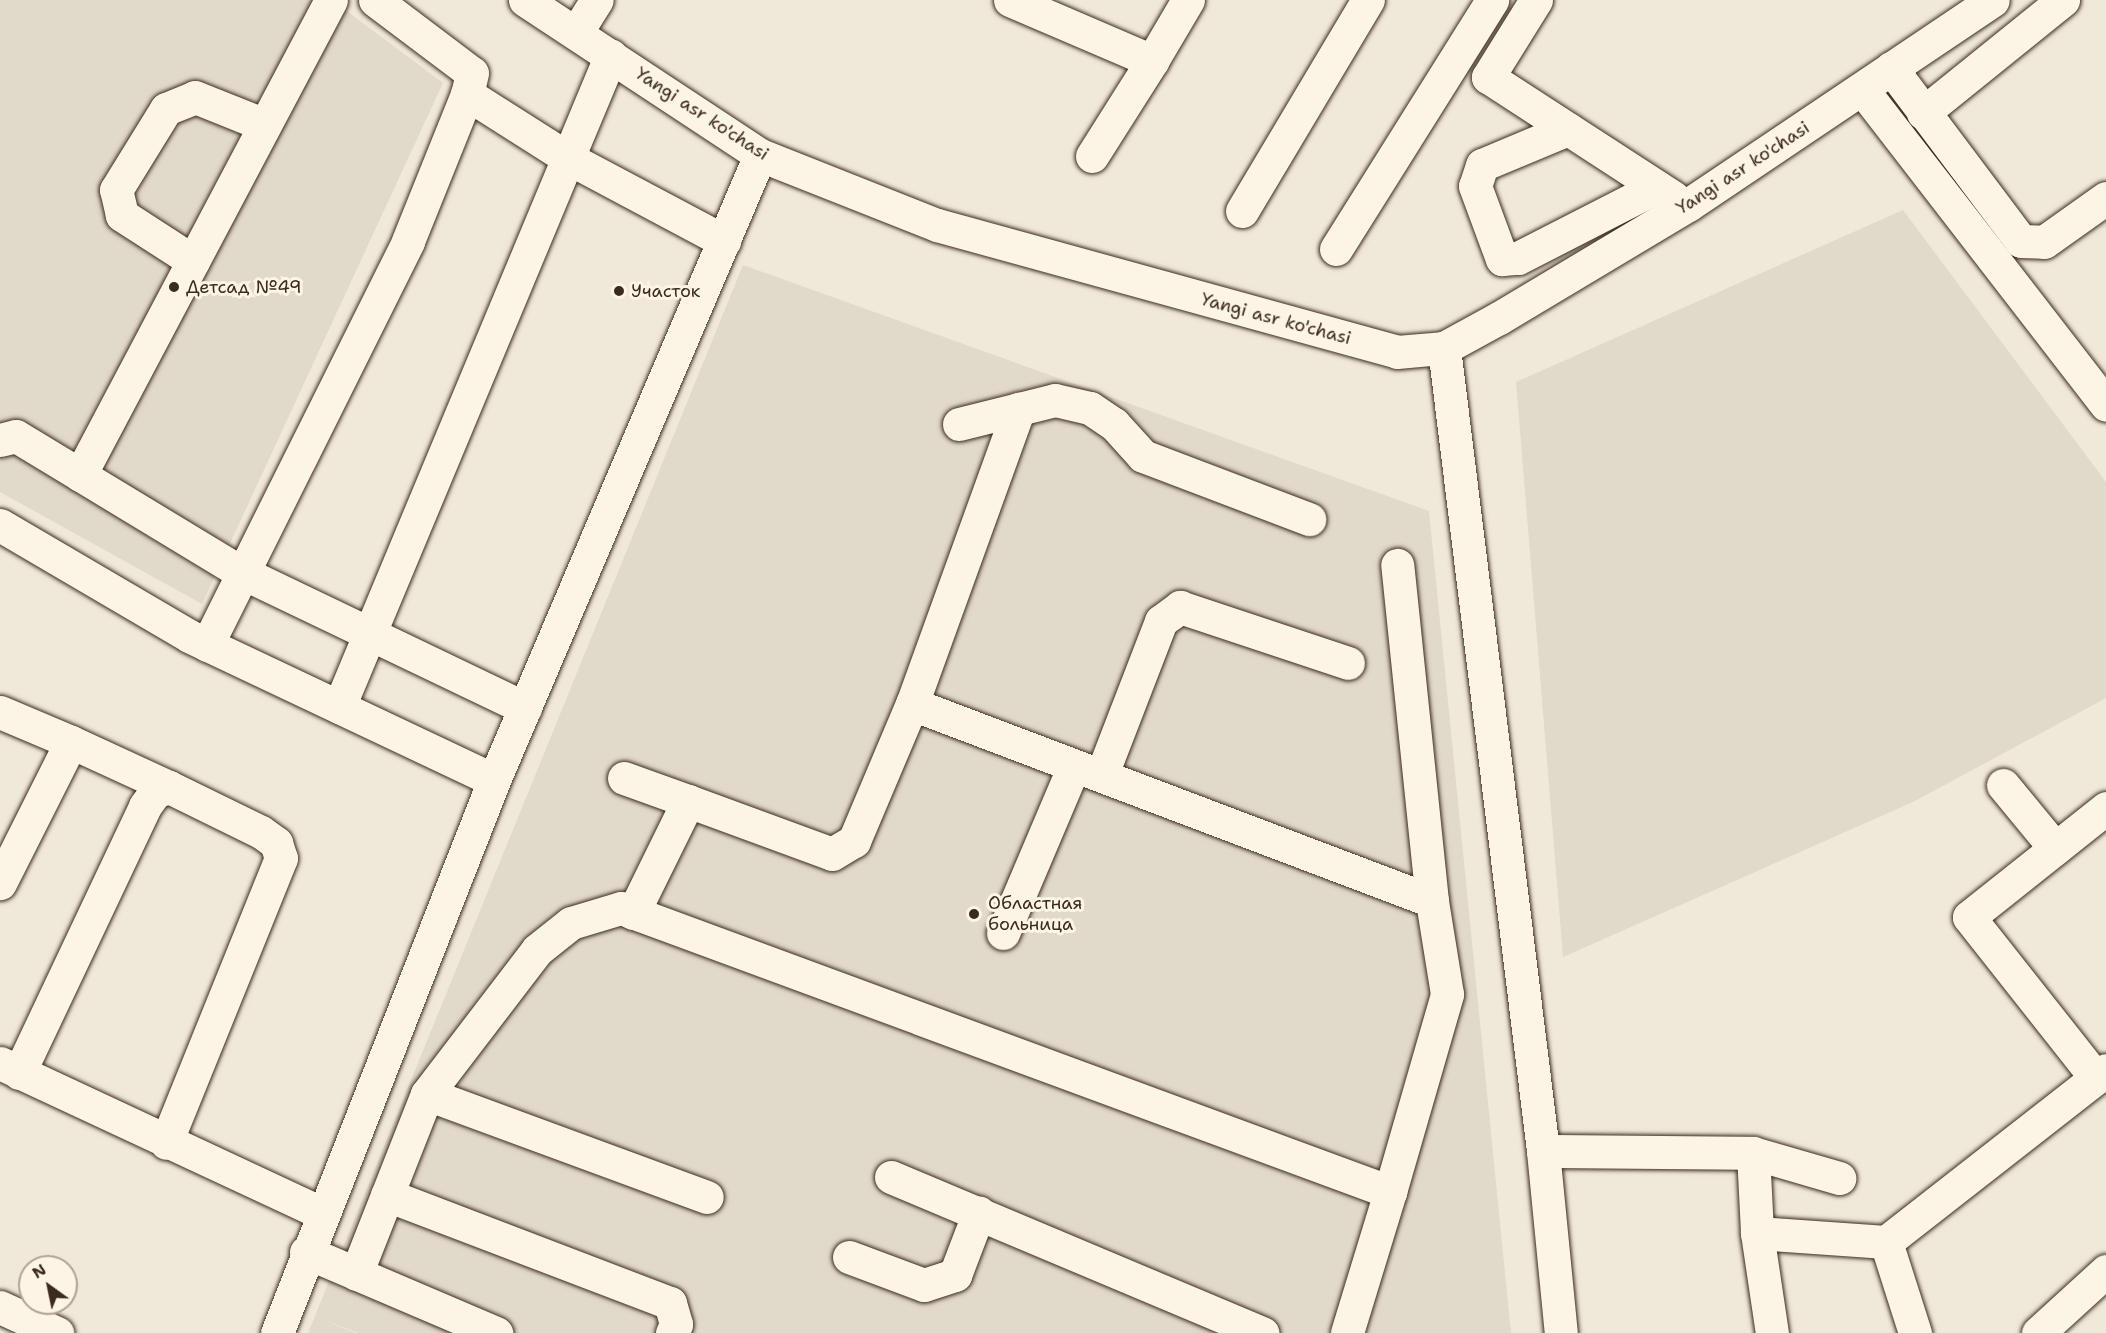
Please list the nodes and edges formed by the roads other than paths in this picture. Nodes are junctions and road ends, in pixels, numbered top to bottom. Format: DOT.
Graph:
graph roads {
  1 [pos="331,0"];
  2 [pos="375,0"];
  3 [pos="525,0"];
  4 [pos="597,0"];
  5 [pos="1011,0"];
  6 [pos="1188,0"];
  7 [pos="1368,0"];
  8 [pos="1492,0"];
  9 [pos="1536,0"];
  10 [pos="1993,0"];
  11 [pos="2063,0"];
  12 [pos="576,33"];
  13 [pos="612,56"];
  14 [pos="1152,61"];
  15 [pos="1891,68"];
  16 [pos="1862,89"];
  17 [pos="467,94"];
  18 [pos="1923,112"];
  19 [pos="265,125"];
  20 [pos="1568,129"];
  21 [pos="760,155"];
  22 [pos="1092,156"];
  23 [pos="568,158"];
  24 [pos="1657,187"];
  25 [pos="2106,198"];
  26 [pos="1688,205"];
  27 [pos="1242,211"];
  28 [pos="724,241"];
  29 [pos="1336,249"];
  30 [pos="193,261"];
  31 [pos="1444,348"];
  32 [pos="2106,405"];
  33 [pos="1020,409"];
  34 [pos="959,424"];
  35 [pos="0,440"];
  36 [pos="80,475"];
  37 [pos="1309,519"];
  38 [pos="0,525"];
  39 [pos="1397,565"];
  40 [pos="241,572"];
  41 [pos="369,636"];
  42 [pos="207,645"];
  43 [pos="1348,663"];
  44 [pos="912,704"];
  45 [pos="339,707"];
  46 [pos="525,708"];
  47 [pos="0,712"];
  48 [pos="71,742"];
  49 [pos="1088,770"];
  50 [pos="624,778"];
  51 [pos="494,780"];
  52 [pos="2003,785"];
  53 [pos="169,787"];
  54 [pos="688,801"];
  55 [pos="2106,808"];
  56 [pos="2055,848"];
  57 [pos="0,884"];
  58 [pos="1432,901"];
  59 [pos="633,913"];
  60 [pos="1003,933"];
  61 [pos="9,1068"];
  62 [pos="2101,1074"];
  63 [pos="427,1094"];
  64 [pos="166,1143"];
  65 [pos="1544,1151"];
  66 [pos="1753,1153"];
  67 [pos="891,1177"];
  68 [pos="1839,1178"];
  69 [pos="1390,1192"];
  70 [pos="387,1194"];
  71 [pos="708,1197"];
  72 [pos="979,1212"];
  73 [pos="321,1213"];
  74 [pos="1757,1233"];
  75 [pos="1886,1242"];
  76 [pos="306,1252"];
  77 [pos="849,1257"];
  78 [pos="356,1274"];
  79 [pos="2102,1282"];
  80 [pos="0,1307"];
  81 [pos="57,1333"];
  82 [pos="277,1333"];
  83 [pos="496,1333"];
  84 [pos="672,1333"];
  85 [pos="1263,1333"];
  86 [pos="1347,1333"];
  87 [pos="1561,1333"];
  88 [pos="1772,1333"];
  89 [pos="1915,1333"];
  90 [pos="2038,1333"];
  1 -- 19 [label="street"];
  2 -- 17 [label="street"];
  3 -- 12 [label="street, Yangi asr ko'chasi"];
  4 -- 12 [label="street"];
  5 -- 14 [label="street"];
  6 -- 14 [label="street"];
  7 -- 27 [label="street"];
  8 -- 29 [label="street"];
  9 -- 20 [label="street"];
  10 -- 15 [label="street, Yangi asr ko'chasi"];
  11 -- 18 [label="street"];
  12 -- 13 [label="street, Yangi asr ko'chasi"];
  13 -- 21 [label="street, Yangi asr ko'chasi"];
  13 -- 23 [label="street"];
  14 -- 22 [label="street"];
  15 -- 16 [label="street, Yangi asr ko'chasi"];
  15 -- 18 [label="street"];
  16 -- 26 [label="street, Yangi asr ko'chasi"];
  16 -- 32 [label="street"];
  17 -- 23 [label="street"];
  17 -- 40 [label="street"];
  18 -- 25 [label="street"];
  19 -- 30 [label="street"];
  19 -- 30 [label="street"];
  20 -- 24 [label="street"];
  20 -- 24 [label="street"];
  21 -- 28 [label="street"];
  21 -- 31 [label="street, Yangi asr ko'chasi"];
  23 -- 28 [label="street"];
  23 -- 41 [label="street"];
  24 -- 26 [label="street"];
  26 -- 31 [label="street, Yangi asr ko'chasi"];
  28 -- 46 [label="street"];
  30 -- 36 [label="street"];
  31 -- 65 [label="street"];
  33 -- 34 [label="street"];
  33 -- 37 [label="street"];
  33 -- 44 [label="street"];
  35 -- 36 [label="street"];
  36 -- 40 [label="street"];
  38 -- 42 [label="street"];
  39 -- 58 [label="street"];
  40 -- 41 [label="street"];
  40 -- 42 [label="street"];
  41 -- 45 [label="street"];
  41 -- 46 [label="street"];
  42 -- 45 [label="street"];
  43 -- 49 [label="street"];
  44 -- 49 [label="street"];
  44 -- 54 [label="street"];
  45 -- 51 [label="street"];
  46 -- 51 [label="street"];
  47 -- 48 [label="street"];
  48 -- 53 [label="street"];
  48 -- 57 [label="street"];
  49 -- 58 [label="street"];
  49 -- 60 [label="street"];
  50 -- 54 [label="street"];
  51 -- 73 [label="street"];
  52 -- 56 [label="street"];
  53 -- 61 [label="street"];
  53 -- 64 [label="street"];
  54 -- 59 [label="street"];
  55 -- 56 [label="street"];
  56 -- 62 [label="street"];
  58 -- 69 [label="street"];
  59 -- 63 [label="street"];
  59 -- 69 [label="street"];
  61 -- 64 [label="street"];
  62 -- 75 [label="street"];
  63 -- 70 [label="street"];
  63 -- 71 [label="street"];
  64 -- 73 [label="street"];
  65 -- 66 [label="street"];
  65 -- 87 [label="street"];
  66 -- 68 [label="street"];
  66 -- 74 [label="street"];
  67 -- 72 [label="street"];
  69 -- 86 [label="street"];
  70 -- 78 [label="street"];
  70 -- 84 [label="street"];
  72 -- 77 [label="street"];
  72 -- 85 [label="street"];
  73 -- 76 [label="street"];
  74 -- 75 [label="street"];
  74 -- 88 [label="street"];
  75 -- 89 [label="street"];
  76 -- 78 [label="street"];
  76 -- 82 [label="street"];
  78 -- 83 [label="street"];
  79 -- 90 [label="street"];
  80 -- 81 [label="street"];
}
